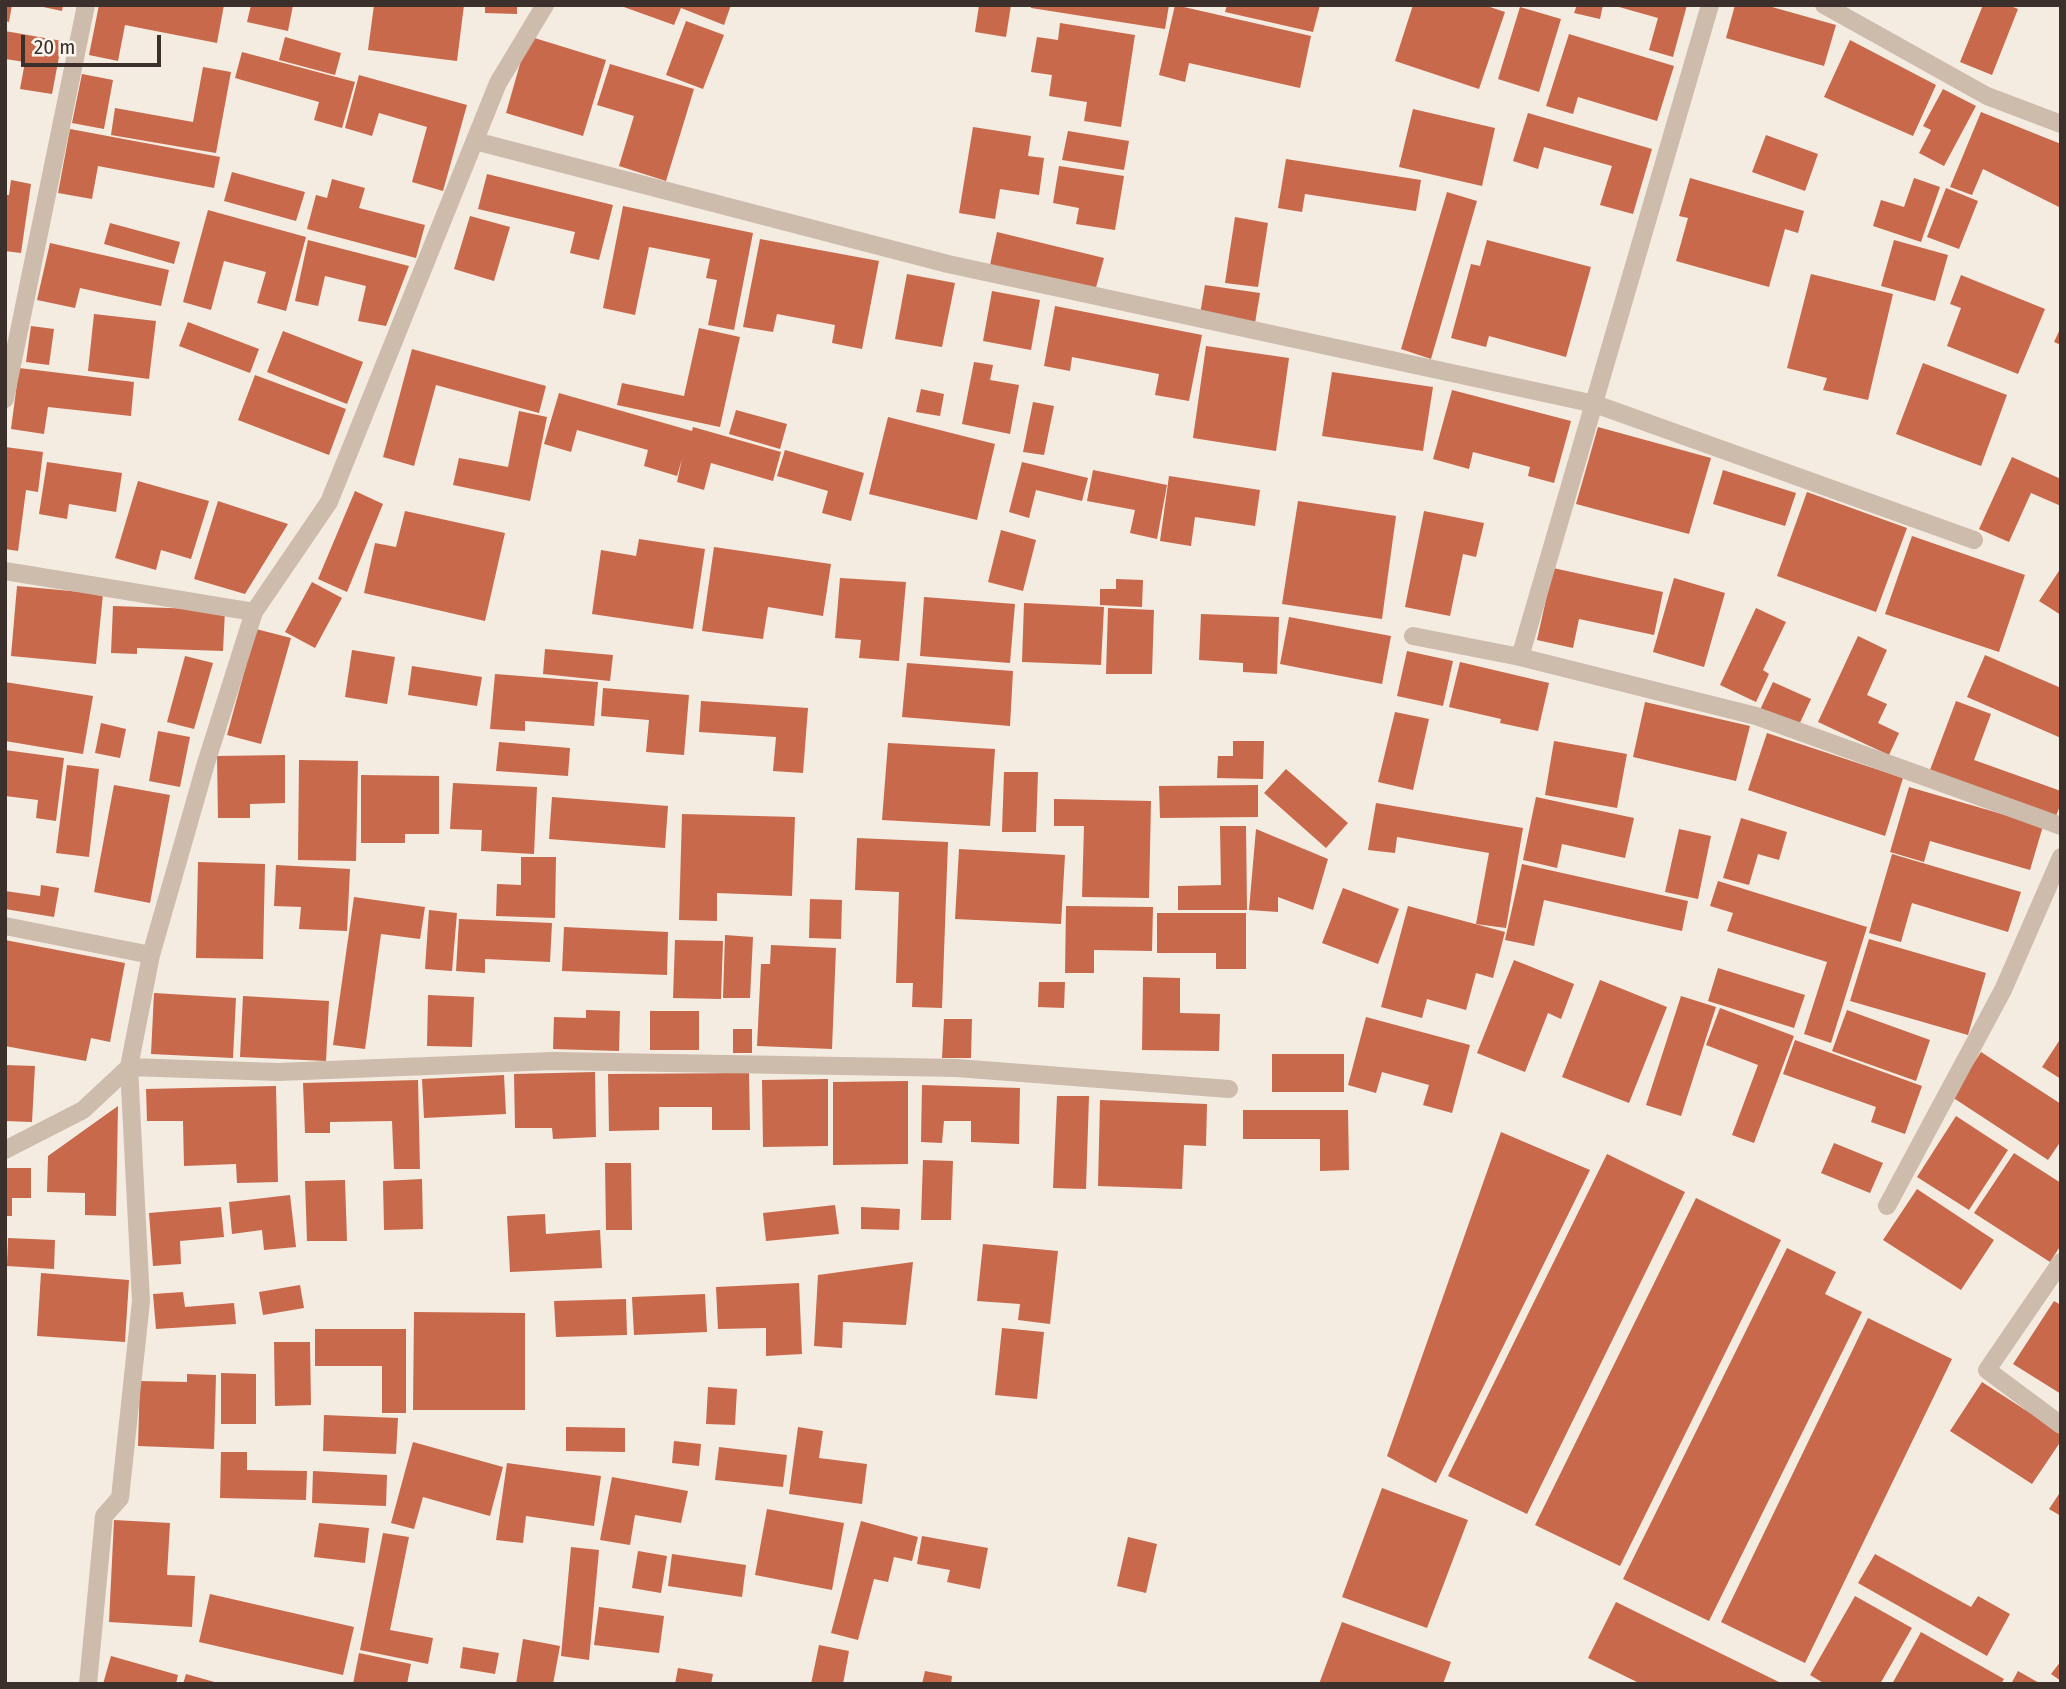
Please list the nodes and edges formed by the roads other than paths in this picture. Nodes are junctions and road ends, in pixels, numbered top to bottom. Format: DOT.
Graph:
graph roads {
  1 [pos="86,5"];
  2 [pos="545,5"];
  3 [pos="1710,5"];
  4 [pos="1824,5"];
  5 [pos="2061,124"];
  6 [pos="475,141"];
  7 [pos="5,399"];
  8 [pos="1595,404"];
  9 [pos="1974,540"];
  10 [pos="5,571"];
  11 [pos="254,612"];
  12 [pos="1413,636"];
  13 [pos="1520,657"];
  14 [pos="2061,826"];
  15 [pos="2061,857"];
  16 [pos="5,926"];
  17 [pos="150,956"];
  18 [pos="129,1067"];
  19 [pos="1229,1089"];
  20 [pos="5,1150"];
  21 [pos="1887,1206"];
  22 [pos="2061,1262"];
  23 [pos="2061,1425"];
  24 [pos="89,1684"];
  1 -- 7 [label="street"];
  2 -- 6 [label="street"];
  3 -- 8 [label="street"];
  4 -- 5 [label="street"];
  6 -- 8 [label="street"];
  6 -- 11 [label="street"];
  8 -- 9 [label="street"];
  8 -- 13 [label="street"];
  10 -- 11 [label="street"];
  11 -- 17 [label="street"];
  12 -- 13 [label="street"];
  13 -- 14 [label="street"];
  15 -- 21 [label="street"];
  16 -- 17 [label="street"];
  17 -- 18 [label="street"];
  18 -- 19 [label="street"];
  18 -- 20 [label="street"];
  18 -- 24 [label="street"];
  22 -- 23 [label="street"];
}
